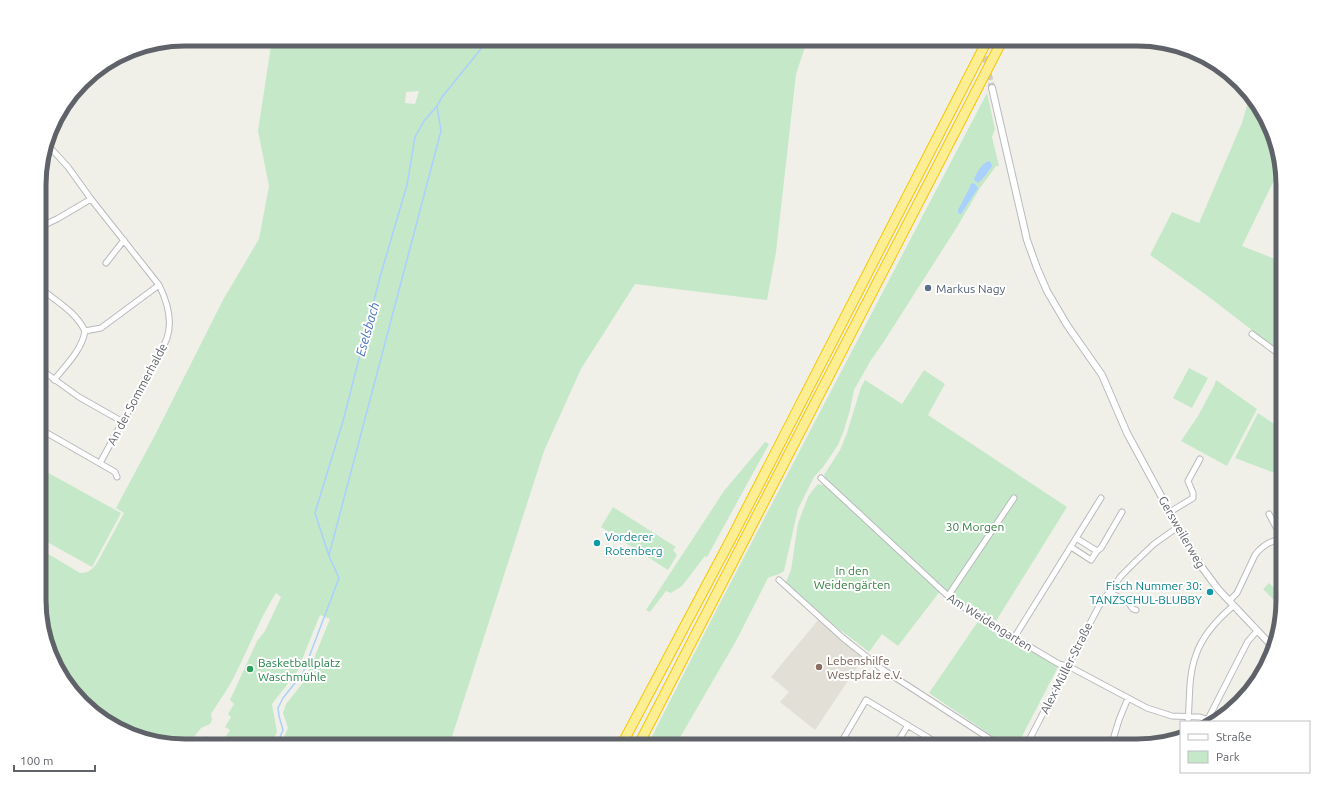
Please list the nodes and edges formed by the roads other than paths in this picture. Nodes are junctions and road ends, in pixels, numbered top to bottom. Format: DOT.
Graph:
graph roads {
  1 [pos="984,46"];
  2 [pos="999,46"];
  3 [pos="992,88"];
  4 [pos="51,148"];
  5 [pos="91,199"];
  6 [pos="46,224"];
  7 [pos="124,240"];
  8 [pos="106,263"];
  9 [pos="159,285"];
  10 [pos="46,293"];
  11 [pos="85,331"];
  12 [pos="1252,334"];
  13 [pos="1276,352"];
  14 [pos="46,374"];
  15 [pos="54,380"];
  16 [pos="123,422"];
  17 [pos="46,433"];
  18 [pos="1200,459"];
  19 [pos="100,463"];
  20 [pos="118,477"];
  21 [pos="821,478"];
  22 [pos="1014,498"];
  23 [pos="1101,498"];
  24 [pos="1122,512"];
  25 [pos="1170,512"];
  26 [pos="1269,514"];
  27 [pos="1276,526"];
  28 [pos="1178,527"];
  29 [pos="1076,538"];
  30 [pos="1276,541"];
  31 [pos="1071,547"];
  32 [pos="1097,551"];
  33 [pos="779,580"];
  34 [pos="1109,592"];
  35 [pos="948,596"];
  36 [pos="1231,604"];
  37 [pos="1136,610"];
  38 [pos="1257,631"];
  39 [pos="1014,638"];
  40 [pos="1269,643"];
  41 [pos="1066,667"];
  42 [pos="1128,698"];
  43 [pos="1188,719"];
  44 [pos="1208,719"];
  45 [pos="908,725"];
  46 [pos="625,739"];
  47 [pos="642,739"];
  48 [pos="843,739"];
  49 [pos="899,739"];
  50 [pos="931,739"];
  51 [pos="991,739"];
  52 [pos="1030,739"];
  53 [pos="1113,739"];
  1 -- 46 [label="highway"];
  2 -- 47 [label="highway"];
  3 -- 25 [label="street, Gersweilerweg"];
  4 -- 5 [label="street, An der Sommerhalde"];
  5 -- 6 [label="street"];
  5 -- 7 [label="street, An der Sommerhalde"];
  7 -- 8 [label="street"];
  7 -- 9 [label="street, An der Sommerhalde"];
  9 -- 11 [label="street"];
  9 -- 16 [label="street, An der Sommerhalde"];
  10 -- 11 [label="street"];
  11 -- 15 [label="street"];
  12 -- 13 [label="street"];
  14 -- 15 [label="street"];
  15 -- 16 [label="street"];
  16 -- 19 [label="street, An der Sommerhalde"];
  17 -- 19 [label="street"];
  18 -- 25 [label="street"];
  19 -- 20 [label="street"];
  21 -- 35 [label="street, Am Weidengarten"];
  22 -- 35 [label="street"];
  23 -- 29 [label="street"];
  24 -- 32 [label="street"];
  25 -- 28 [label="street, Gersweilerweg"];
  26 -- 27 [label="street"];
  28 -- 34 [label="street, Alex-Müller-Straße"];
  28 -- 36 [label="street, Gersweilerweg"];
  29 -- 31 [label="street"];
  29 -- 32 [label="street"];
  30 -- 36 [label="street"];
  31 -- 32 [label="street"];
  31 -- 39 [label="street"];
  33 -- 51 [label="street"];
  34 -- 37 [label="street"];
  34 -- 41 [label="street, Alex-Müller-Straße"];
  35 -- 39 [label="street, Am Weidengarten"];
  36 -- 38 [label="street, Gersweilerweg"];
  36 -- 43 [label="street"];
  38 -- 40 [label="street, Gersweilerweg"];
  38 -- 44 [label="street"];
  39 -- 41 [label="street, Am Weidengarten"];
  41 -- 42 [label="street, Am Weidengarten"];
  41 -- 52 [label="street, Alex-Müller-Straße"];
  42 -- 43 [label="street, Am Weidengarten"];
  42 -- 53 [label="street"];
  43 -- 44 [label="street, Am Weidengarten"];
  45 -- 48 [label="street"];
  45 -- 49 [label="street"];
  45 -- 50 [label="street"];
}
